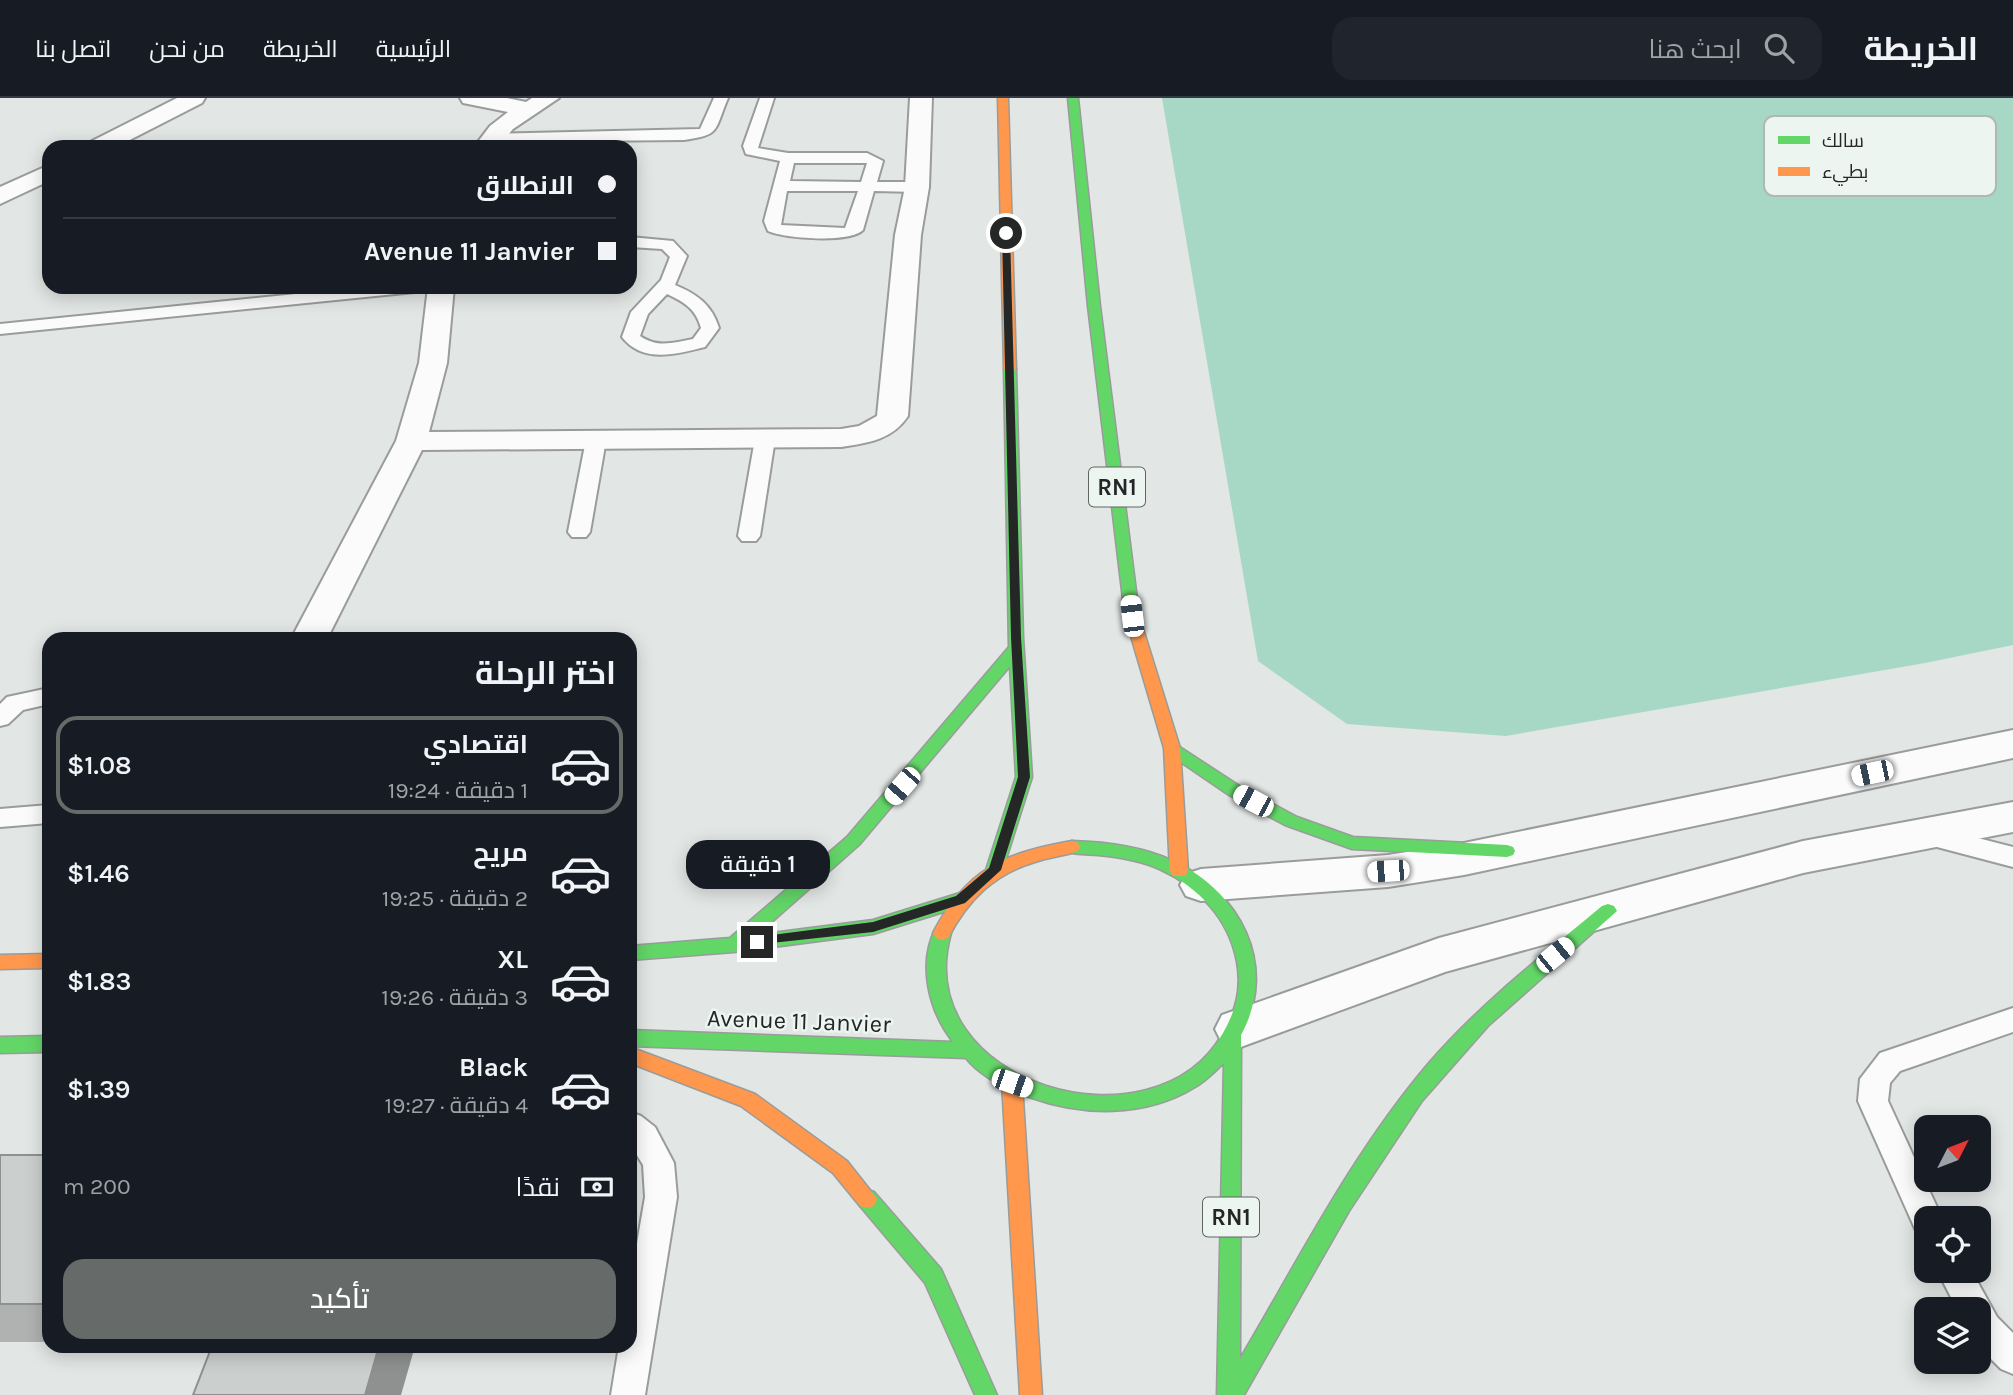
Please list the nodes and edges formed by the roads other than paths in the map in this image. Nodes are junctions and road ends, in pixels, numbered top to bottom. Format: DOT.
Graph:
graph roads {
  1 [pos="194,98"];
  2 [pos="471,98"];
  3 [pos="721,98"];
  4 [pos="767,98"];
  5 [pos="921,98"];
  6 [pos="1003,98"];
  7 [pos="1073,98"];
  8 [pos="539,103"];
  9 [pos="112,140"];
  10 [pos="491,140"];
  11 [pos="554,140"];
  12 [pos="788,158"];
  13 [pos="42,176"];
  14 [pos="782,186"];
  15 [pos="866,187"];
  16 [pos="917,187"];
  17 [pos="0,197"];
  18 [pos="637,242"];
  19 [pos="664,287"];
  20 [pos="346,294"];
  21 [pos="439,294"];
  22 [pos="0,329"];
  23 [pos="765,439"];
  24 [pos="596,440"];
  25 [pos="411,441"];
  26 [pos="579,532"];
  27 [pos="749,536"];
  28 [pos="314,632"];
  29 [pos="1017,649"];
  30 [pos="42,697"];
  31 [pos="1,716"];
  32 [pos="2013,744"];
  33 [pos="1171,748"];
  34 [pos="42,815"];
  35 [pos="2013,817"];
  36 [pos="0,818"];
  37 [pos="1927,835"];
  38 [pos="1507,851"];
  39 [pos="2013,858"];
  40 [pos="995,870"];
  41 [pos="1190,878"];
  42 [pos="960,900"];
  43 [pos="1608,911"];
  44 [pos="734,945"];
  45 [pos="637,952"];
  46 [pos="42,961"];
  47 [pos="0,962"];
  48 [pos="2013,1020"];
  49 [pos="1236,1034"];
  50 [pos="637,1038"];
  51 [pos="42,1044"];
  52 [pos="0,1045"];
  53 [pos="966,1050"];
  54 [pos="637,1058"];
  55 [pos="1012,1083"];
  56 [pos="637,1132"];
  57 [pos="1921,1206"];
  58 [pos="1991,1335"];
  59 [pos="637,1341"];
  60 [pos="635,1353"];
  61 [pos="2013,1357"];
  62 [pos="628,1395"];
  63 [pos="986,1395"];
  64 [pos="1031,1395"];
  65 [pos="1230,1395"];
  1 -- 9 [label="street"];
  2 -- 8 [label="street"];
  3 -- 11 [label="lane"];
  4 -- 12 [label="lane"];
  5 -- 16 [label="street"];
  6 -- 29 [label="main road"];
  7 -- 33 [label="main road, RN1"];
  8 -- 10 [label="street"];
  12 -- 14 [label="lane"];
  12 -- 15 [label="lane"];
  13 -- 17 [label="street"];
  14 -- 15 [label="lane"];
  14 -- 15 [label="lane"];
  15 -- 16 [label="lane"];
  16 -- 23 [label="street"];
  18 -- 19 [label="lane"];
  20 -- 22 [label="lane"];
  21 -- 25 [label="street"];
  23 -- 24 [label="street"];
  23 -- 27 [label="lane"];
  24 -- 25 [label="street"];
  24 -- 26 [label="lane"];
  25 -- 28 [label="street"];
  29 -- 40 [label="main road"];
  29 -- 44 [label="main road"];
  30 -- 31 [label="lane"];
  32 -- 38 [label="street"];
  33 -- 38 [label="main road"];
  33 -- 41 [label="main road, RN1"];
  34 -- 36 [label="lane"];
  35 -- 37 [label="street"];
  37 -- 39 [label="lane"];
  37 -- 43 [label="street"];
  38 -- 41 [label="street"];
  40 -- 41 [label="main road, RN1"];
  40 -- 42 [label="main road, RN1"];
  41 -- 49 [label="main road, RN1"];
  42 -- 44 [label="main road"];
  42 -- 53 [label="main road, RN1"];
  43 -- 49 [label="street"];
  43 -- 65 [label="main road"];
  44 -- 45 [label="main road"];
  46 -- 47 [label="main road"];
  48 -- 57 [label="lane"];
  49 -- 55 [label="main road, RN1"];
  49 -- 65 [label="main road, RN1"];
  50 -- 53 [label="main road, Avenue 11 Janvier"];
  51 -- 52 [label="main road"];
  53 -- 55 [label="main road, RN1"];
  54 -- 63 [label="main road"];
  55 -- 64 [label="main road"];
  56 -- 59 [label="lane"];
  58 -- 61 [label="lane"];
  60 -- 62 [label="lane"];
}
